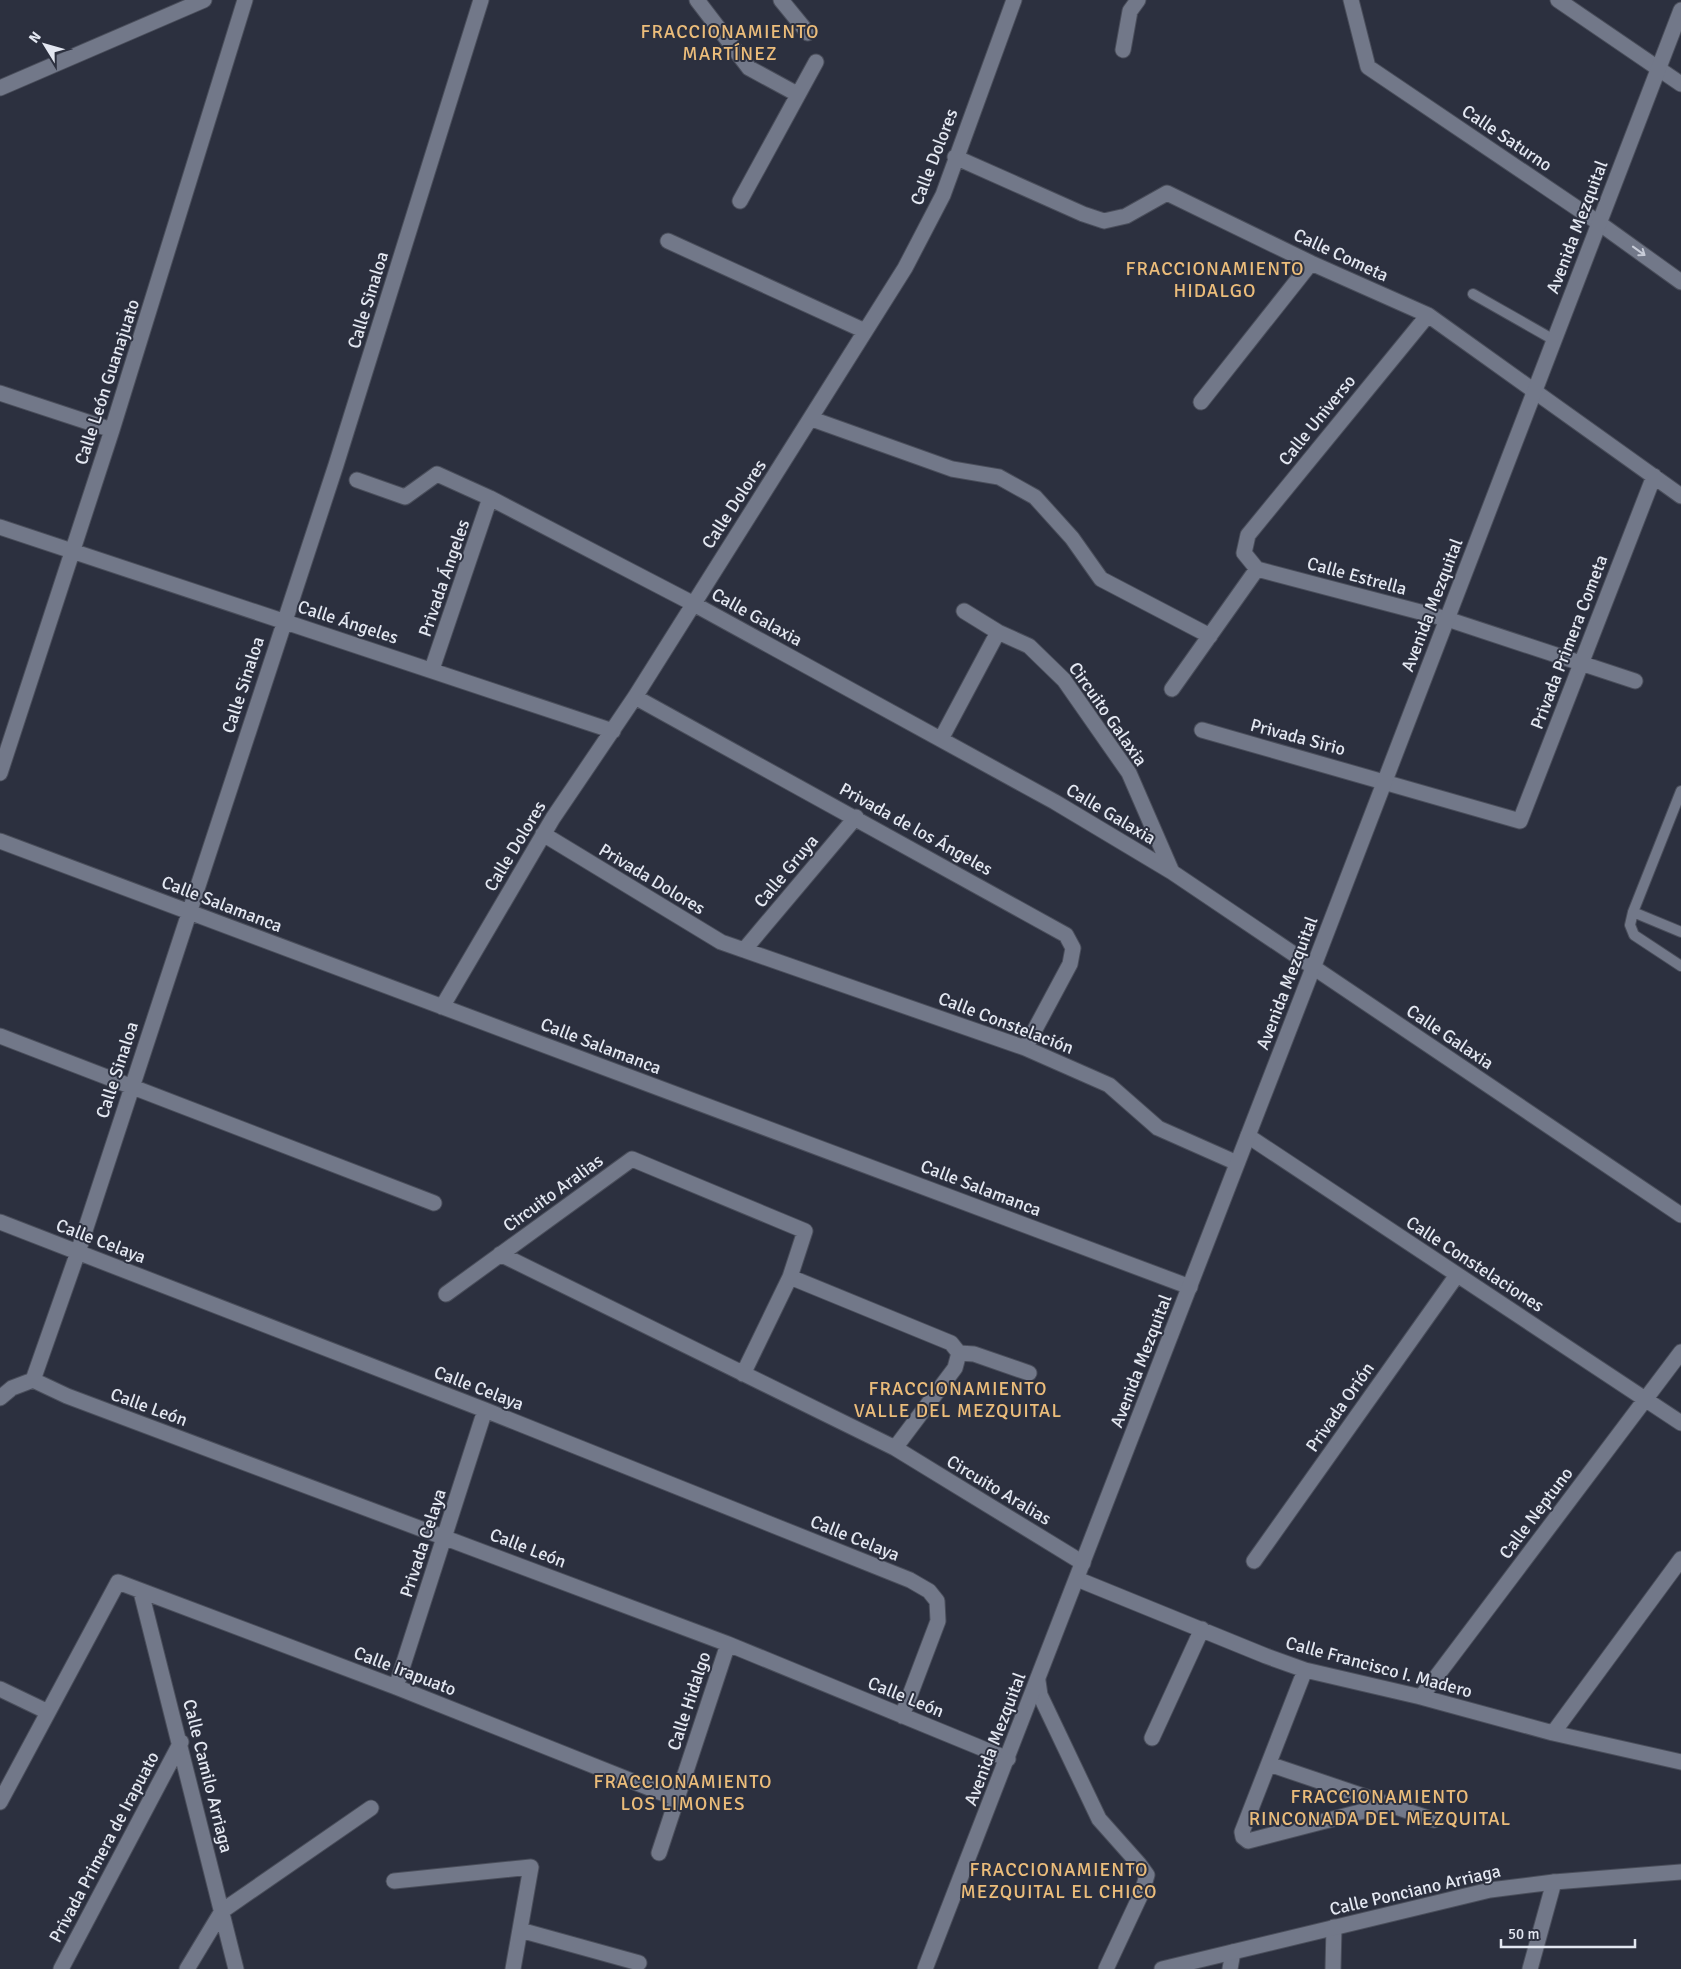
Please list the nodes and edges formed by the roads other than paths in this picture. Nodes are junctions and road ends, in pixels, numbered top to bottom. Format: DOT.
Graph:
graph roads {
  1 [pos="204,0"];
  2 [pos="246,0"];
  3 [pos="482,0"];
  4 [pos="697,0"];
  5 [pos="781,0"];
  6 [pos="1014,0"];
  7 [pos="1138,0"];
  8 [pos="1351,0"];
  9 [pos="1558,0"];
  10 [pos="1681,10"];
  11 [pos="808,33"];
  12 [pos="1123,50"];
  13 [pos="816,62"];
  14 [pos="1658,68"];
  15 [pos="1681,84"];
  16 [pos="0,88"];
  17 [pos="796,94"];
  18 [pos="955,158"];
  19 [pos="740,201"];
  20 [pos="1599,223"];
  21 [pos="668,241"];
  22 [pos="1311,263"];
  23 [pos="1681,282"];
  24 [pos="1473,294"];
  25 [pos="1428,315"];
  26 [pos="865,331"];
  27 [pos="1554,340"];
  28 [pos="1534,391"];
  29 [pos="0,393"];
  30 [pos="1201,402"];
  31 [pos="812,418"];
  32 [pos="112,430"];
  33 [pos="1654,476"];
  34 [pos="357,480"];
  35 [pos="1681,496"];
  36 [pos="490,498"];
  37 [pos="0,527"];
  38 [pos="72,549"];
  39 [pos="1257,570"];
  40 [pos="692,603"];
  41 [pos="964,611"];
  42 [pos="1447,619"];
  43 [pos="284,621"];
  44 [pos="998,632"];
  45 [pos="1210,636"];
  46 [pos="1581,663"];
  47 [pos="432,669"];
  48 [pos="1635,681"];
  49 [pos="1172,689"];
  50 [pos="635,697"];
  51 [pos="613,730"];
  52 [pos="1202,730"];
  53 [pos="941,740"];
  54 [pos="0,774"];
  55 [pos="1384,780"];
  56 [pos="1681,791"];
  57 [pos="856,817"];
  58 [pos="1520,821"];
  59 [pos="543,834"];
  60 [pos="0,841"];
  61 [pos="1172,872"];
  62 [pos="188,911"];
  63 [pos="1633,912"];
  64 [pos="1681,932"];
  65 [pos="744,950"];
  66 [pos="1681,966"];
  67 [pos="1313,968"];
  68 [pos="442,1007"];
  69 [pos="0,1036"];
  70 [pos="1025,1048"];
  71 [pos="131,1087"];
  72 [pos="1248,1136"];
  73 [pos="1237,1163"];
  74 [pos="434,1204"];
  75 [pos="1681,1215"];
  76 [pos="0,1222"];
  77 [pos="78,1252"];
  78 [pos="500,1254"];
  79 [pos="1456,1275"];
  80 [pos="790,1277"];
  81 [pos="1190,1287"];
  82 [pos="446,1294"];
  83 [pos="1681,1352"];
  84 [pos="959,1353"];
  85 [pos="743,1374"];
  86 [pos="1028,1374"];
  87 [pos="33,1380"];
  88 [pos="0,1398"];
  89 [pos="1645,1399"];
  90 [pos="485,1410"];
  91 [pos="1681,1422"];
  92 [pos="895,1448"];
  93 [pos="445,1536"];
  94 [pos="1681,1558"];
  95 [pos="1254,1561"];
  96 [pos="1083,1563"];
  97 [pos="1077,1579"];
  98 [pos="141,1592"];
  99 [pos="1202,1629"];
  100 [pos="728,1644"];
  101 [pos="1305,1670"];
  102 [pos="1038,1681"];
  103 [pos="396,1687"];
  104 [pos="0,1689"];
  105 [pos="1421,1697"];
  106 [pos="48,1712"];
  107 [pos="902,1716"];
  108 [pos="1553,1733"];
  109 [pos="1152,1738"];
  110 [pos="181,1742"];
  111 [pos="1008,1759"];
  112 [pos="1681,1762"];
  113 [pos="1269,1764"];
  114 [pos="2,1796"];
  115 [pos="677,1799"];
  116 [pos="1387,1805"];
  117 [pos="372,1808"];
  118 [pos="1434,1820"];
  119 [pos="659,1853"];
  120 [pos="1681,1872"];
  121 [pos="394,1880"];
  122 [pos="1554,1882"];
  123 [pos="222,1911"];
  124 [pos="1334,1928"];
  125 [pos="520,1930"];
  126 [pos="1233,1952"];
  127 [pos="639,1963"];
  128 [pos="61,1969"];
  129 [pos="187,1969"];
  130 [pos="236,1969"];
  131 [pos="513,1969"];
  132 [pos="925,1969"];
  133 [pos="1106,1969"];
  134 [pos="1162,1969"];
  135 [pos="1230,1969"];
  136 [pos="1333,1969"];
  137 [pos="1530,1969"];
  1 -- 16 [label="street"];
  2 -- 32 [label="street, Calle León Guanajuato"];
  3 -- 43 [label="street, Calle Sinaloa"];
  4 -- 17 [label="street"];
  5 -- 11 [label="street"];
  6 -- 18 [label="street, Calle Dolores"];
  7 -- 12 [label="street"];
  8 -- 20 [label="street, Calle Saturno"];
  9 -- 14 [label="street"];
  10 -- 14 [label="street, Avenida Mezquital"];
  13 -- 17 [label="street"];
  14 -- 15 [label="street"];
  14 -- 20 [label="street, Avenida Mezquital"];
  17 -- 19 [label="street"];
  18 -- 22 [label="street, Calle Cometa"];
  18 -- 26 [label="street, Calle Dolores"];
  20 -- 23 [label="street, Calle Saturno, one-way"];
  20 -- 27 [label="street, Avenida Mezquital"];
  21 -- 26 [label="street"];
  22 -- 25 [label="street, Calle Cometa"];
  22 -- 30 [label="street"];
  24 -- 27 [label="lane"];
  25 -- 28 [label="street, Calle Cometa"];
  25 -- 39 [label="street, Calle Universo"];
  26 -- 31 [label="street, Calle Dolores"];
  27 -- 28 [label="street, Avenida Mezquital"];
  28 -- 33 [label="street, Calle Cometa"];
  28 -- 42 [label="street, Avenida Mezquital"];
  29 -- 32 [label="street"];
  31 -- 40 [label="street, Calle Dolores"];
  31 -- 45 [label="street"];
  32 -- 38 [label="street, Calle León Guanajuato"];
  33 -- 35 [label="street, Calle Cometa"];
  33 -- 46 [label="street, Privada Primera Cometa"];
  34 -- 36 [label="street, Calle Galaxia"];
  36 -- 40 [label="street, Calle Galaxia"];
  36 -- 47 [label="street, Privada Ángeles"];
  37 -- 38 [label="street, Calle Ángeles"];
  38 -- 43 [label="street, Calle Ángeles"];
  38 -- 54 [label="street, Calle León Guanajuato"];
  39 -- 42 [label="street, Calle Estrella"];
  39 -- 45 [label="street"];
  40 -- 50 [label="street, Calle Dolores"];
  40 -- 53 [label="street, Calle Galaxia"];
  41 -- 44 [label="street, Circuito Galaxia"];
  42 -- 46 [label="street, Calle Estrella"];
  42 -- 55 [label="street, Avenida Mezquital"];
  43 -- 47 [label="street, Calle Ángeles"];
  43 -- 62 [label="street, Calle Sinaloa"];
  44 -- 53 [label="street"];
  44 -- 61 [label="street, Circuito Galaxia"];
  45 -- 49 [label="street"];
  46 -- 48 [label="street, Calle Estrella"];
  46 -- 58 [label="street, Privada Primera Cometa"];
  47 -- 51 [label="street, Calle Ángeles"];
  50 -- 51 [label="street, Calle Dolores"];
  50 -- 57 [label="street, Privada de los Ángeles"];
  51 -- 59 [label="street, Calle Dolores"];
  52 -- 55 [label="street, Privada Sirio"];
  53 -- 61 [label="street, Calle Galaxia"];
  55 -- 58 [label="street, Privada Sirio"];
  55 -- 67 [label="street, Avenida Mezquital"];
  56 -- 63 [label="lane"];
  57 -- 65 [label="street, Calle Gruya"];
  57 -- 70 [label="street, Privada de los Ángeles"];
  59 -- 65 [label="street, Privada Dolores"];
  59 -- 68 [label="street, Calle Dolores"];
  60 -- 62 [label="street, Calle Salamanca"];
  61 -- 67 [label="street, Calle Galaxia"];
  62 -- 68 [label="street, Calle Salamanca"];
  62 -- 71 [label="street, Calle Sinaloa"];
  63 -- 64 [label="lane"];
  63 -- 66 [label="lane"];
  65 -- 70 [label="street, Calle Constelación"];
  67 -- 72 [label="street, Avenida Mezquital"];
  67 -- 75 [label="street, Calle Galaxia"];
  68 -- 81 [label="street, Calle Salamanca"];
  69 -- 71 [label="street"];
  70 -- 73 [label="street, Calle Constelación"];
  71 -- 74 [label="street"];
  71 -- 77 [label="street, Calle Sinaloa"];
  72 -- 73 [label="street, Avenida Mezquital"];
  72 -- 79 [label="street, Calle Constelaciones"];
  73 -- 81 [label="street, Avenida Mezquital"];
  76 -- 77 [label="street, Calle Celaya"];
  77 -- 87 [label="street, Calle Sinaloa"];
  77 -- 90 [label="street, Calle Celaya"];
  78 -- 80 [label="street, Circuito Aralias"];
  78 -- 82 [label="street"];
  78 -- 85 [label="street, Circuito Aralias"];
  79 -- 89 [label="street, Calle Constelaciones"];
  79 -- 95 [label="street, Privada Orión"];
  80 -- 84 [label="street"];
  80 -- 85 [label="street, Circuito Aralias"];
  81 -- 96 [label="street, Avenida Mezquital"];
  83 -- 89 [label="street, Calle Neptuno"];
  84 -- 86 [label="street"];
  84 -- 92 [label="street"];
  85 -- 92 [label="street, Circuito Aralias"];
  87 -- 88 [label="street"];
  87 -- 93 [label="street, Calle León"];
  89 -- 91 [label="street, Calle Constelaciones"];
  89 -- 105 [label="street, Calle Neptuno"];
  90 -- 93 [label="street, Privada Celaya"];
  90 -- 107 [label="street, Calle Celaya"];
  92 -- 96 [label="street, Circuito Aralias"];
  93 -- 100 [label="street, Calle León"];
  93 -- 103 [label="street, Privada Celaya"];
  94 -- 108 [label="street"];
  96 -- 97 [label="street, Avenida Mezquital"];
  97 -- 99 [label="street, Calle Francisco I. Madero"];
  97 -- 102 [label="street, Avenida Mezquital"];
  98 -- 103 [label="street, Calle Irapuato"];
  98 -- 106 [label="street, Calle Irapuato"];
  98 -- 110 [label="street, Calle Camilo Arriaga"];
  99 -- 101 [label="street, Calle Francisco I. Madero"];
  99 -- 109 [label="street"];
  100 -- 107 [label="street, Calle León"];
  100 -- 115 [label="street, Calle Hidalgo"];
  101 -- 105 [label="street, Calle Francisco I. Madero"];
  101 -- 113 [label="street"];
  102 -- 111 [label="street, Avenida Mezquital"];
  102 -- 133 [label="street"];
  103 -- 115 [label="street, Calle Irapuato"];
  104 -- 106 [label="street"];
  105 -- 108 [label="street, Calle Francisco I. Madero"];
  106 -- 114 [label="street"];
  107 -- 111 [label="street, Calle León"];
  108 -- 112 [label="street, Calle Francisco I. Madero"];
  110 -- 123 [label="street, Calle Camilo Arriaga"];
  110 -- 128 [label="street, Privada Primera de Irapuato"];
  111 -- 132 [label="street, Avenida Mezquital"];
  113 -- 116 [label="street"];
  113 -- 116 [label="street"];
  115 -- 119 [label="street, Calle Hidalgo"];
  116 -- 118 [label="street"];
  117 -- 123 [label="street"];
  120 -- 122 [label="street, Calle Ponciano Arriaga"];
  121 -- 125 [label="street"];
  122 -- 124 [label="street, Calle Ponciano Arriaga"];
  122 -- 137 [label="street"];
  123 -- 129 [label="street"];
  123 -- 130 [label="street, Calle Camilo Arriaga"];
  124 -- 126 [label="street, Calle Ponciano Arriaga"];
  124 -- 136 [label="street"];
  125 -- 127 [label="street"];
  125 -- 131 [label="street"];
  126 -- 134 [label="street, Calle Ponciano Arriaga"];
  126 -- 135 [label="street"];
}
